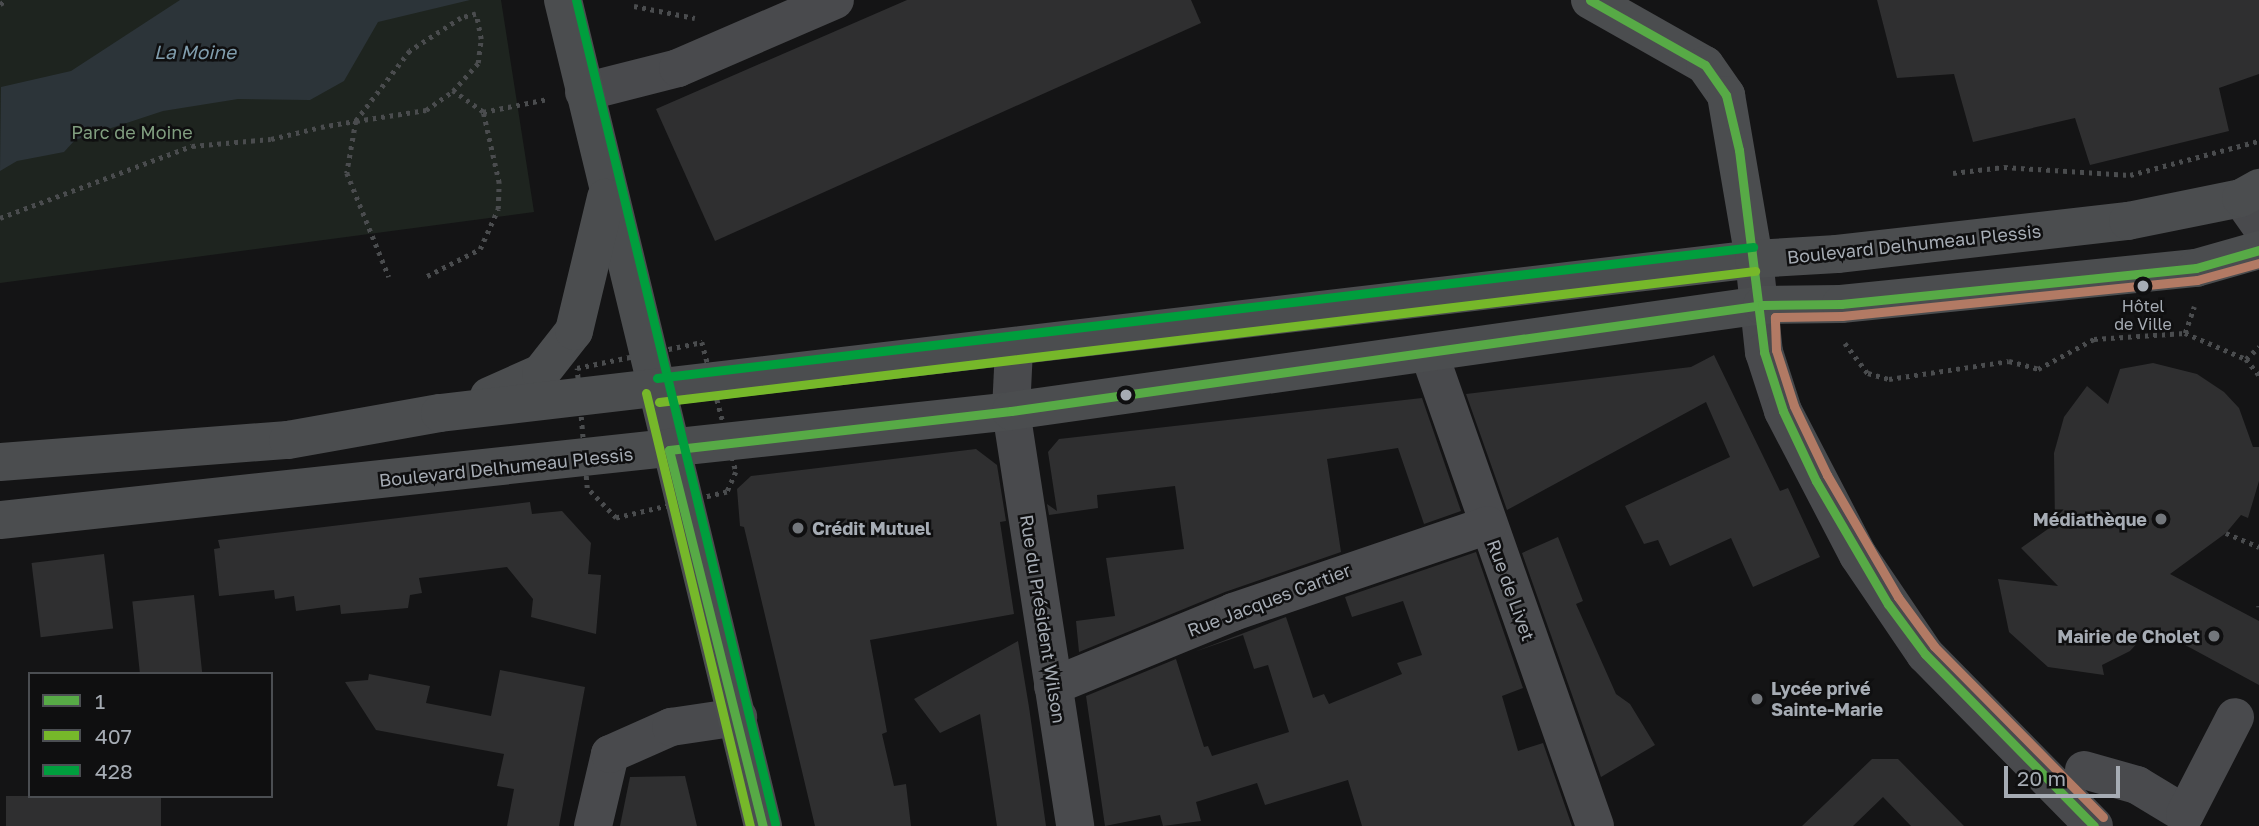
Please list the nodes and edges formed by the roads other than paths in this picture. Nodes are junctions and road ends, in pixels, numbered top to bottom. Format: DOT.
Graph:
graph roads {
  1 [pos="563,0"];
  2 [pos="835,0"];
  3 [pos="1590,0"];
  4 [pos="584,92"];
  5 [pos="608,189"];
  6 [pos="2253,203"];
  7 [pos="2259,250"];
  8 [pos="1754,259"];
  9 [pos="1762,305"];
  10 [pos="1014,349"];
  11 [pos="1429,354"];
  12 [pos="657,390"];
  13 [pos="1011,411"];
  14 [pos="440,413"];
  15 [pos="669,450"];
  16 [pos="0,462"];
  17 [pos="0,520"];
  18 [pos="1488,525"];
  19 [pos="1053,686"];
  20 [pos="737,717"];
  21 [pos="2235,717"];
  22 [pos="2084,770"];
  23 [pos="593,826"];
  24 [pos="764,826"];
  25 [pos="1075,826"];
  26 [pos="1595,826"];
  27 [pos="2094,826"];
  1 -- 4 [label="main road"];
  2 -- 4 [label="street"];
  3 -- 8 [label="main road"];
  4 -- 5 [label="main road"];
  5 -- 12 [label="main road"];
  5 -- 14 [label="main road"];
  6 -- 8 [label="main road, Boulevard Delhumeau Plessis"];
  7 -- 9 [label="main road, Boulevard Delhumeau Plessis"];
  8 -- 9 [label="street"];
  8 -- 10 [label="main road, Boulevard Delhumeau Plessis"];
  9 -- 11 [label="main road, Boulevard Delhumeau Plessis"];
  9 -- 27 [label="street"];
  10 -- 12 [label="main road, Boulevard Delhumeau Plessis"];
  10 -- 13 [label="street, Rue du Président Wilson"];
  11 -- 13 [label="main road, Boulevard Delhumeau Plessis"];
  11 -- 18 [label="street, Rue de Livet"];
  12 -- 14 [label="main road, Boulevard Delhumeau Plessis"];
  12 -- 15 [label="main road"];
  13 -- 15 [label="main road, Boulevard Delhumeau Plessis"];
  13 -- 19 [label="street, Rue du Président Wilson"];
  14 -- 16 [label="main road, Boulevard Delhumeau Plessis"];
  15 -- 17 [label="main road, Boulevard Delhumeau Plessis"];
  15 -- 20 [label="main road"];
  18 -- 19 [label="street, Rue Jacques Cartier"];
  18 -- 26 [label="street, Rue de Livet"];
  19 -- 25 [label="street, Rue du Président Wilson"];
  20 -- 23 [label="street"];
  20 -- 24 [label="main road"];
  21 -- 22 [label="street"];
}
